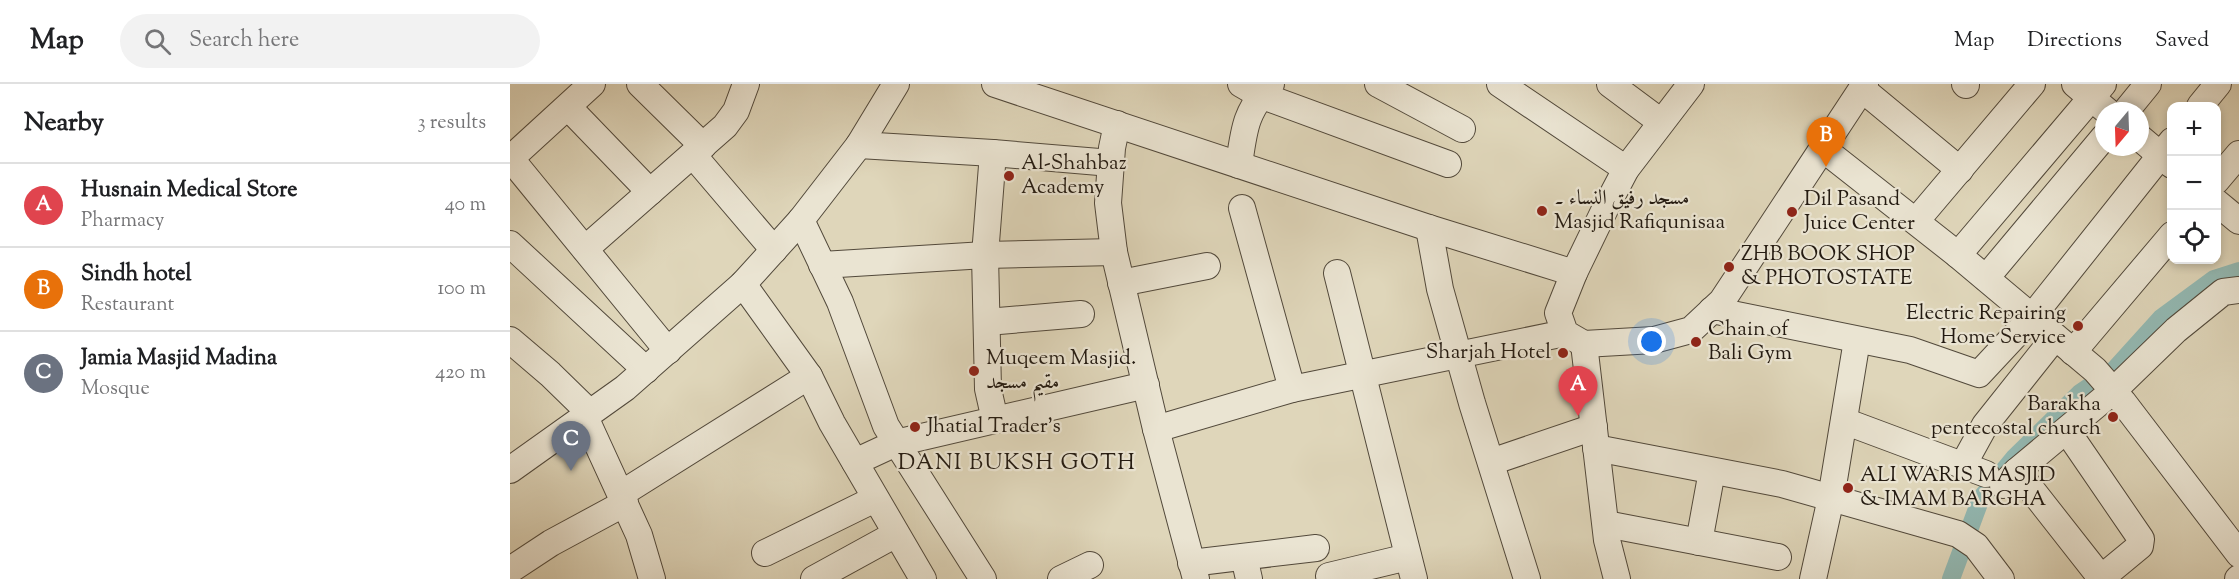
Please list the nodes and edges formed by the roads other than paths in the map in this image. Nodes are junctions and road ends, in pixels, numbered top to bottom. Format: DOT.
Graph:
graph roads {
  1 [pos="592,84"];
  2 [pos="640,84"];
  3 [pos="746,84"];
  4 [pos="896,84"];
  5 [pos="995,84"];
  6 [pos="1378,84"];
  7 [pos="1500,84"];
  8 [pos="1610,84"];
  9 [pos="2032,84"];
  10 [pos="2148,84"];
  11 [pos="2218,84"];
  12 [pos="1688,85"];
  13 [pos="1863,86"];
  14 [pos="1257,88"];
  15 [pos="1038,90"];
  16 [pos="2094,94"];
  17 [pos="2133,102"];
  18 [pos="2203,102"];
  19 [pos="568,107"];
  20 [pos="1661,122"];
  21 [pos="1117,124"];
  22 [pos="1462,129"];
  23 [pos="2149,143"];
  24 [pos="859,145"];
  25 [pos="1822,148"];
  26 [pos="2095,148"];
  27 [pos="698,150"];
  28 [pos="993,153"];
  29 [pos="2167,153"];
  30 [pos="2239,154"];
  31 [pos="2167,155"];
  32 [pos="510,159"];
  33 [pos="1111,163"];
  34 [pos="1448,164"];
  35 [pos="1239,165"];
  36 [pos="1626,169"];
  37 [pos="1960,170"];
  38 [pos="2221,176"];
  39 [pos="650,192"];
  40 [pos="2221,205"];
  41 [pos="1242,208"];
  42 [pos="801,220"];
  43 [pos="1916,221"];
  44 [pos="2239,221"];
  45 [pos="1429,228"];
  46 [pos="2167,240"];
  47 [pos="510,244"];
  48 [pos="585,249"];
  49 [pos="774,250"];
  50 [pos="1114,252"];
  51 [pos="985,255"];
  52 [pos="1958,255"];
  53 [pos="822,265"];
  54 [pos="1207,266"];
  55 [pos="1337,273"];
  56 [pos="1574,273"];
  57 [pos="1986,278"];
  58 [pos="1121,283"];
  59 [pos="742,284"];
  60 [pos="2239,290"];
  61 [pos="1712,310"];
  62 [pos="1081,314"];
  63 [pos="2032,317"];
  64 [pos="987,322"];
  65 [pos="1574,339"];
  66 [pos="510,340"];
  67 [pos="1857,340"];
  68 [pos="2064,344"];
  69 [pos="668,351"];
  70 [pos="1460,354"];
  71 [pos="646,370"];
  72 [pos="1363,374"];
  73 [pos="809,376"];
  74 [pos="2106,383"];
  75 [pos="1146,385"];
  76 [pos="1292,389"];
  77 [pos="588,415"];
  78 [pos="994,420"];
  79 [pos="1844,421"];
  80 [pos="1156,429"];
  81 [pos="2067,430"];
  82 [pos="1595,438"];
  83 [pos="897,443"];
  84 [pos="855,462"];
  85 [pos="1491,462"];
  86 [pos="510,470"];
  87 [pos="1712,471"];
  88 [pos="1993,474"];
  89 [pos="1832,498"];
  90 [pos="623,499"];
  91 [pos="875,499"];
  92 [pos="1606,524"];
  93 [pos="896,534"];
  94 [pos="1699,542"];
  95 [pos="2236,544"];
  96 [pos="1316,548"];
  97 [pos="765,553"];
  98 [pos="1778,557"];
  99 [pos="1090,565"];
  100 [pos="1247,568"];
  101 [pos="1411,568"];
  102 [pos="510,570"];
  103 [pos="1194,571"];
  104 [pos="1329,576"];
  105 [pos="652,579"];
  106 [pos="814,579"];
  107 [pos="922,579"];
  108 [pos="983,579"];
  109 [pos="1061,579"];
  110 [pos="1527,579"];
  111 [pos="1617,579"];
  112 [pos="1813,579"];
  113 [pos="2001,579"];
  114 [pos="2101,579"];
  1 -- 19 [label="street"];
  2 -- 27 [label="street"];
  3 -- 27 [label="street"];
  4 -- 24 [label="street"];
  5 -- 15 [label="street"];
  6 -- 22 [label="street"];
  7 -- 36 [label="street"];
  8 -- 20 [label="street"];
  9 -- 37 [label="street"];
  10 -- 17 [label="street"];
  11 -- 18 [label="street"];
  12 -- 20 [label="street"];
  13 -- 25 [label="street"];
  13 -- 37 [label="street"];
  14 -- 34 [label="street"];
  14 -- 35 [label="street"];
  15 -- 21 [label="street"];
  16 -- 52 [label="street"];
  19 -- 32 [label="street"];
  19 -- 39 [label="street"];
  20 -- 36 [label="street"];
  21 -- 33 [label="street"];
  21 -- 35 [label="street"];
  23 -- 29 [label="street"];
  24 -- 28 [label="street"];
  24 -- 42 [label="street"];
  25 -- 43 [label="street"];
  25 -- 61 [label="street"];
  26 -- 57 [label="street"];
  27 -- 39 [label="street"];
  27 -- 49 [label="street"];
  28 -- 33 [label="street"];
  28 -- 51 [label="street"];
  30 -- 38 [label="street"];
  31 -- 63 [label="street"];
  32 -- 48 [label="street"];
  33 -- 50 [label="street"];
  35 -- 45 [label="street"];
  36 -- 56 [label="street"];
  37 -- 43 [label="street"];
  39 -- 48 [label="street"];
  40 -- 44 [label="street"];
  41 -- 76 [label="street"];
  42 -- 49 [label="street"];
  42 -- 53 [label="street"];
  43 -- 52 [label="street"];
  45 -- 56 [label="street"];
  45 -- 70 [label="street"];
  46 -- 68 [label="street"];
  47 -- 71 [label="street"];
  48 -- 69 [label="street"];
  49 -- 59 [label="street"];
  50 -- 51 [label="street"];
  50 -- 58 [label="street"];
  51 -- 53 [label="street"];
  51 -- 64 [label="street"];
  52 -- 57 [label="street"];
  53 -- 83 [label="street"];
  54 -- 58 [label="street"];
  55 -- 72 [label="street"];
  56 -- 65 [label="street"];
  57 -- 63 [label="street"];
  58 -- 75 [label="street"];
  59 -- 69 [label="street"];
  59 -- 73 [label="street"];
  60 -- 74 [label="street"];
  61 -- 65 [label="street"];
  61 -- 67 [label="street"];
  62 -- 64 [label="street"];
  63 -- 67 [label="street"];
  63 -- 68 [label="street"];
  64 -- 78 [label="street"];
  65 -- 70 [label="street"];
  65 -- 82 [label="street"];
  66 -- 77 [label="street"];
  67 -- 79 [label="street"];
  68 -- 74 [label="street"];
  68 -- 88 [label="street"];
  69 -- 71 [label="street"];
  70 -- 72 [label="street"];
  70 -- 85 [label="street"];
  71 -- 77 [label="street"];
  72 -- 76 [label="street"];
  72 -- 101 [label="street"];
  73 -- 84 [label="street"];
  73 -- 90 [label="street"];
  74 -- 81 [label="street"];
  74 -- 95 [label="street"];
  75 -- 78 [label="street"];
  75 -- 80 [label="street"];
  76 -- 80 [label="street"];
  77 -- 86 [label="street"];
  77 -- 90 [label="street"];
  78 -- 83 [label="street"];
  79 -- 88 [label="street"];
  79 -- 89 [label="street"];
  80 -- 103 [label="street"];
  81 -- 88 [label="street"];
  81 -- 114 [label="street"];
  82 -- 85 [label="street"];
  82 -- 87 [label="street"];
  82 -- 92 [label="street"];
  83 -- 84 [label="street"];
  83 -- 108 [label="street"];
  84 -- 91 [label="street"];
  85 -- 110 [label="street"];
  87 -- 89 [label="street"];
  87 -- 94 [label="street"];
  88 -- 114 [label="street"];
  89 -- 112 [label="street"];
  89 -- 113 [label="street"];
  90 -- 102 [label="street"];
  90 -- 105 [label="street"];
  91 -- 93 [label="street"];
  91 -- 97 [label="street"];
  92 -- 94 [label="street"];
  92 -- 111 [label="street"];
  93 -- 106 [label="street"];
  93 -- 107 [label="street"];
  94 -- 98 [label="street"];
  96 -- 100 [label="street"];
  99 -- 109 [label="street"];
  100 -- 103 [label="street"];
  101 -- 104 [label="street"];
}
